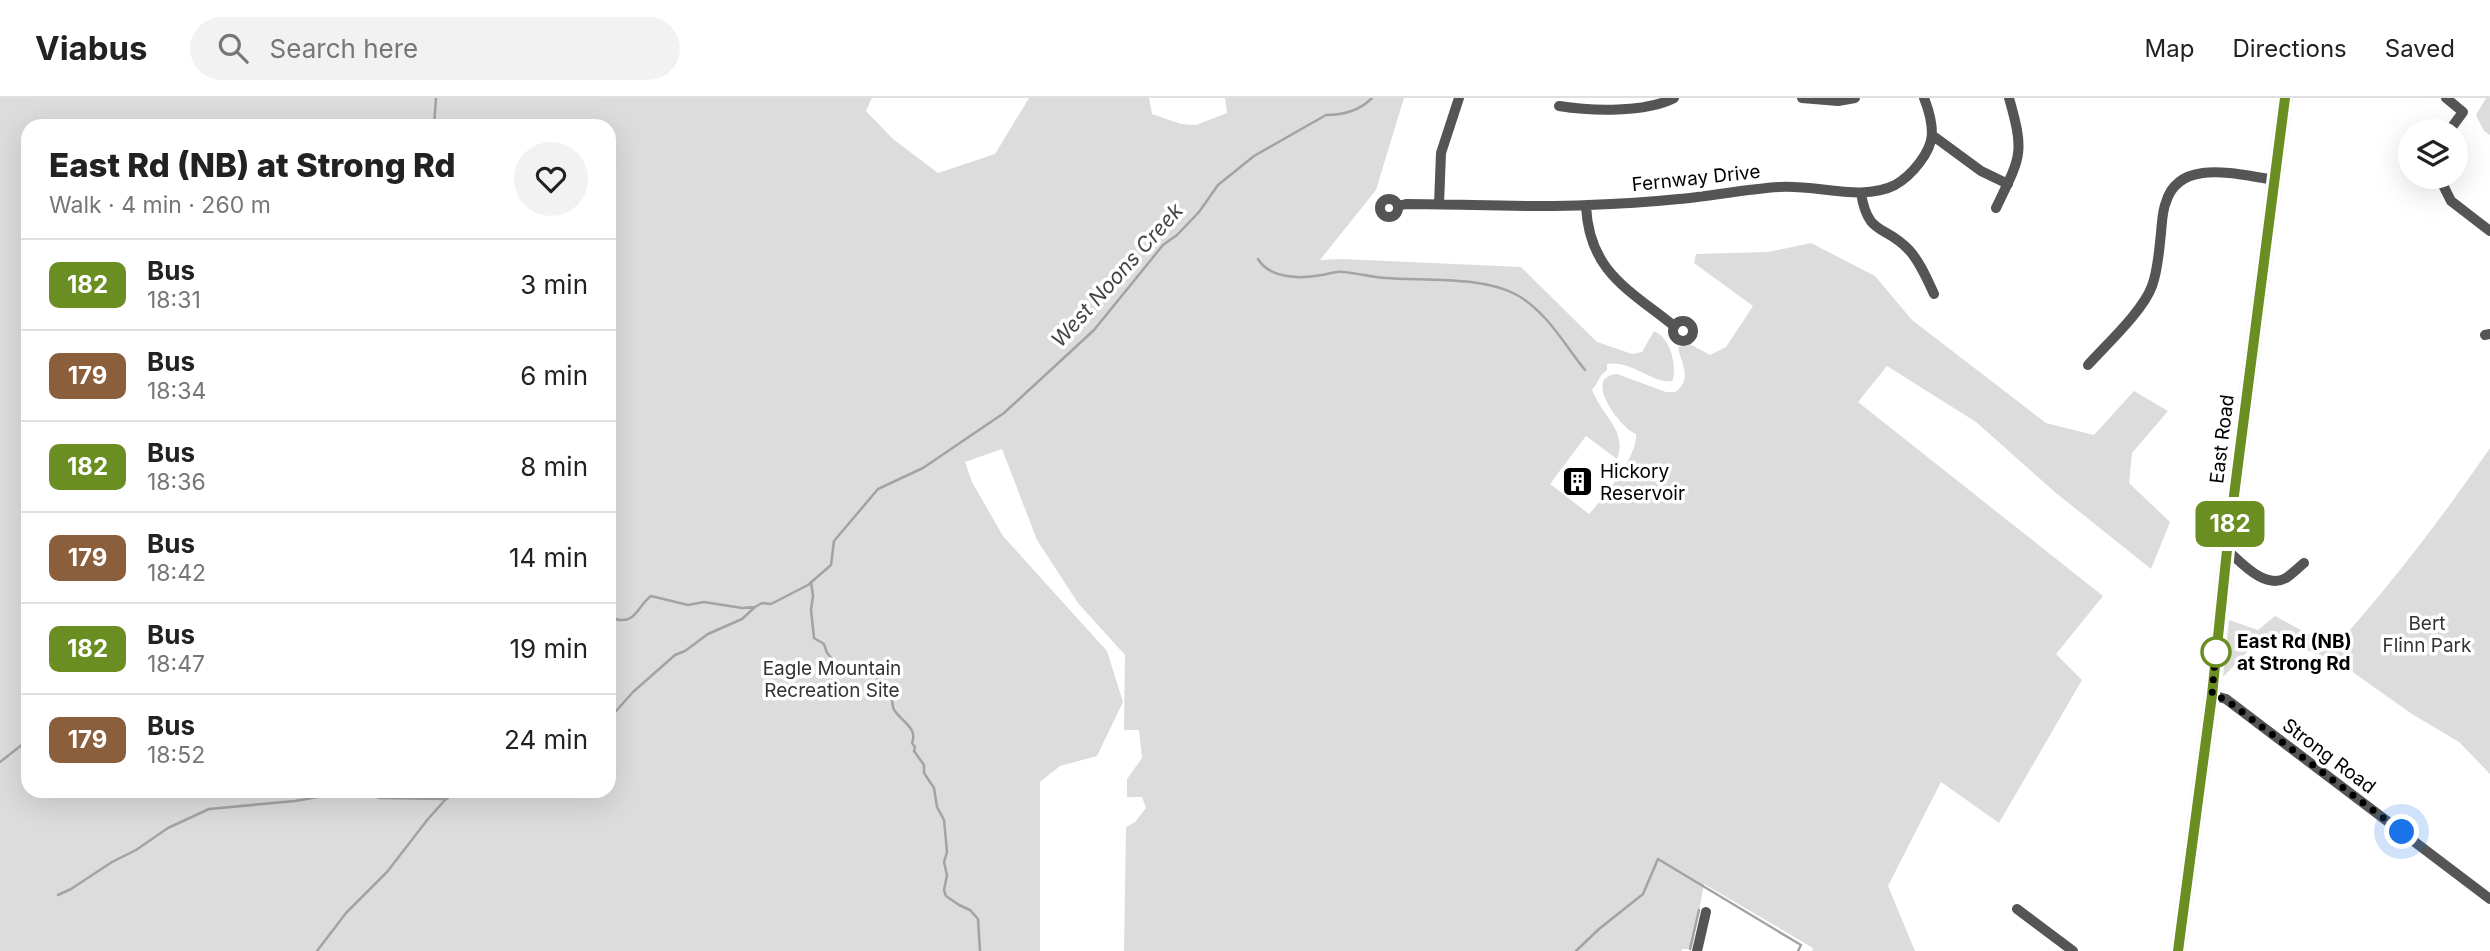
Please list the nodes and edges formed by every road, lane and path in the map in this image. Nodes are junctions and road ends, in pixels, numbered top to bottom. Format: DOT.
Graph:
graph roads {
  1 [pos="1459,98"];
  2 [pos="1674,98"];
  3 [pos="1802,98"];
  4 [pos="1855,98"];
  5 [pos="1924,98"];
  6 [pos="2009,98"];
  7 [pos="2285,98"];
  8 [pos="2446,98"];
  9 [pos="1559,106"];
  10 [pos="2458,119"];
  11 [pos="1932,135"];
  12 [pos="2276,180"];
  13 [pos="2008,184"];
  14 [pos="2445,189"];
  15 [pos="1861,193"];
  16 [pos="1439,204"];
  17 [pos="1398,206"];
  18 [pos="1586,206"];
  19 [pos="1996,208"];
  20 [pos="2490,231"];
  21 [pos="1934,294"];
  22 [pos="1674,326"];
  23 [pos="2088,365"];
  24 [pos="2227,550"];
  25 [pos="2304,563"];
  26 [pos="2212,695"];
  27 [pos="2490,900"];
  28 [pos="2017,909"];
  29 [pos="1706,912"];
  30 [pos="1697,951"];
  31 [pos="2073,951"];
  32 [pos="2178,951"];
  1 -- 16 [label="street"];
  2 -- 9 [label="street"];
  3 -- 4 [label="street"];
  5 -- 11 [label="street"];
  6 -- 13 [label="street"];
  7 -- 12 [label="main road, East Road"];
  8 -- 10 [label="street"];
  11 -- 13 [label="street"];
  11 -- 15 [label="street, Fernway Drive"];
  12 -- 23 [label="street"];
  12 -- 24 [label="main road, East Road"];
  13 -- 19 [label="street"];
  14 -- 20 [label="street"];
  15 -- 18 [label="street, Fernway Drive"];
  15 -- 21 [label="street"];
  16 -- 17 [label="street, Fernway Drive"];
  16 -- 18 [label="street, Fernway Drive"];
  18 -- 22 [label="street"];
  24 -- 25 [label="street"];
  24 -- 26 [label="main road, East Road"];
  26 -- 27 [label="street, Strong Road"];
  26 -- 32 [label="main road, East Road"];
  28 -- 31 [label="street"];
  29 -- 30 [label="street"];
}
